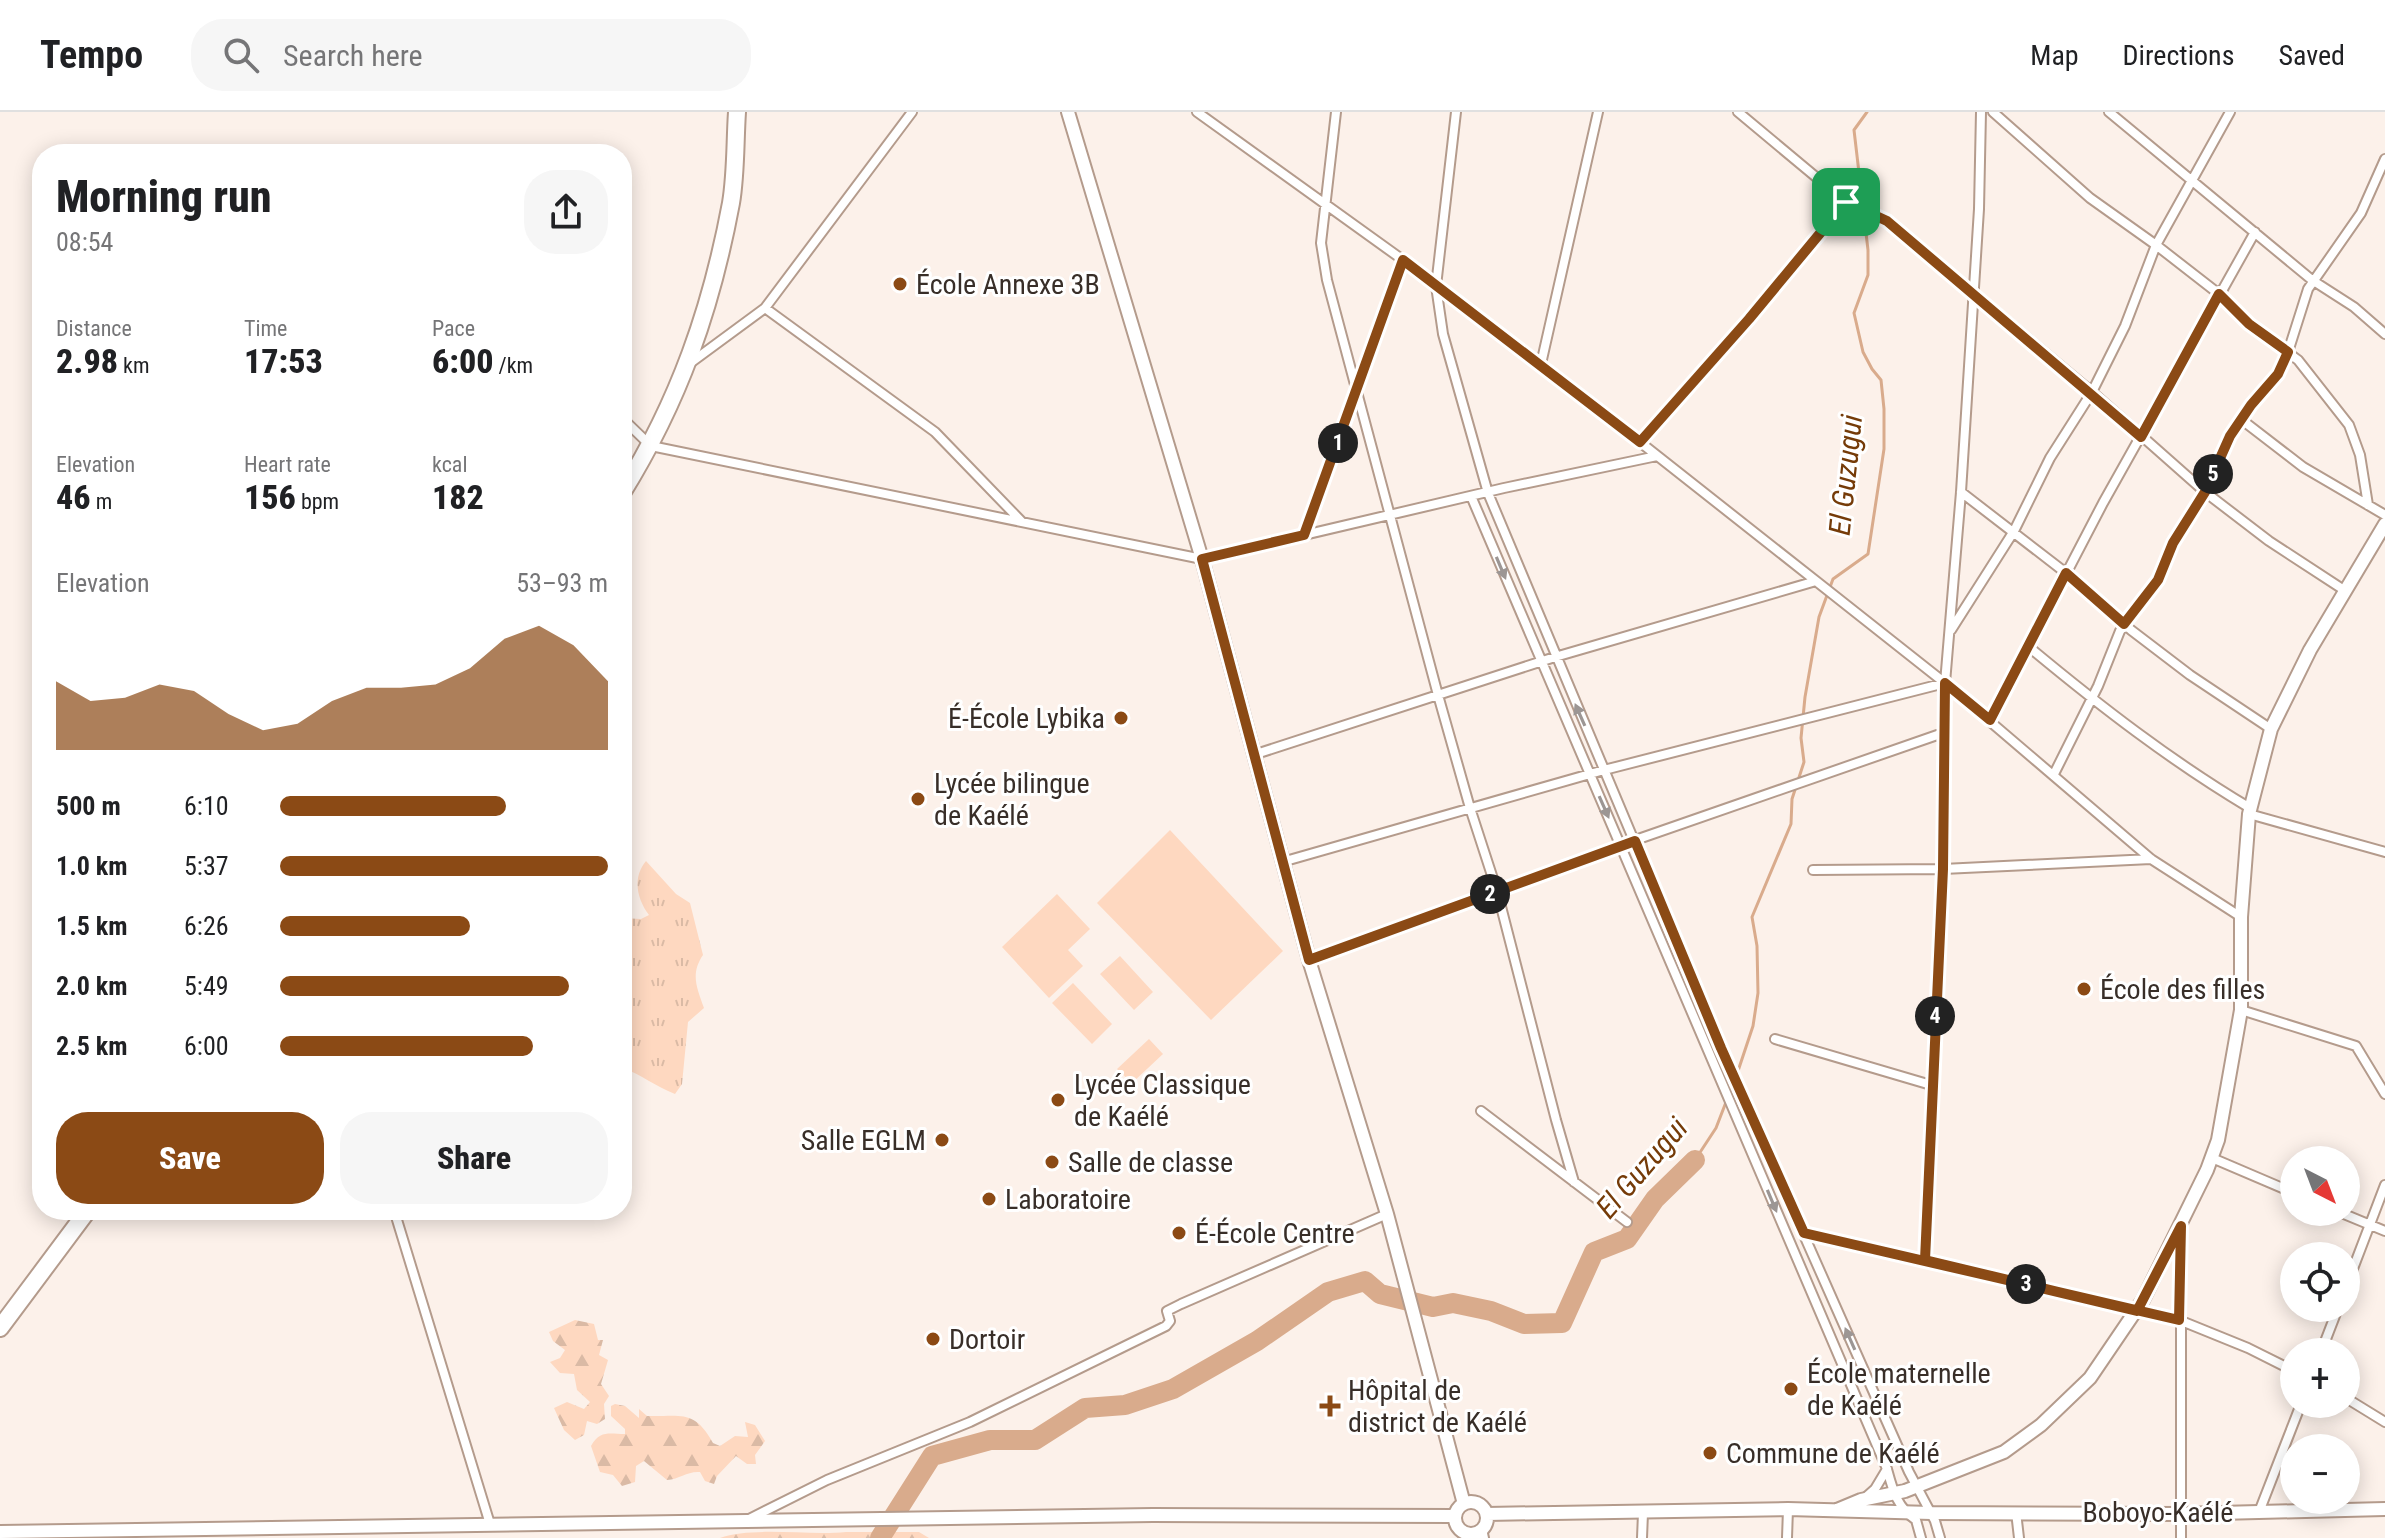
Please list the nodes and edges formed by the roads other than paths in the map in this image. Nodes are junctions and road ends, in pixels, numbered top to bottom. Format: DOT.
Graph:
graph roads {
  1 [pos="737,112"];
  2 [pos="912,112"];
  3 [pos="1068,112"];
  4 [pos="1197,112"];
  5 [pos="1336,112"];
  6 [pos="1456,112"];
  7 [pos="1598,112"];
  8 [pos="1738,112"];
  9 [pos="1981,112"];
  10 [pos="1993,112"];
  11 [pos="2109,112"];
  12 [pos="2230,112"];
  13 [pos="2385,159"];
  14 [pos="2193,179"];
  15 [pos="1846,202"];
  16 [pos="1325,203"];
  17 [pos="2255,232"];
  18 [pos="2156,245"];
  19 [pos="1403,260"];
  20 [pos="2312,280"];
  21 [pos="1436,286"];
  22 [pos="2219,294"];
  23 [pos="1972,295"];
  24 [pos="765,308"];
  25 [pos="2385,334"];
  26 [pos="2288,352"];
  27 [pos="1541,364"];
  28 [pos="687,366"];
  29 [pos="1357,392"];
  30 [pos="2092,392"];
  31 [pos="2242,420"];
  32 [pos="632,428"];
  33 [pos="2141,437"];
  34 [pos="1640,442"];
  35 [pos="651,446"];
  36 [pos="1657,456"];
  37 [pos="632,477"];
  38 [pos="1961,492"];
  39 [pos="2205,492"];
  40 [pos="1488,493"];
  41 [pos="1471,496"];
  42 [pos="2368,505"];
  43 [pos="2385,515"];
  44 [pos="1389,516"];
  45 [pos="1023,523"];
  46 [pos="2385,524"];
  47 [pos="2014,531"];
  48 [pos="1304,535"];
  49 [pos="1202,559"];
  50 [pos="2066,573"];
  51 [pos="1816,581"];
  52 [pos="2344,590"];
  53 [pos="2124,624"];
  54 [pos="1948,634"];
  55 [pos="2029,647"];
  56 [pos="1555,657"];
  57 [pos="1542,663"];
  58 [pos="1945,683"];
  59 [pos="1438,695"];
  60 [pos="2091,699"];
  61 [pos="1990,720"];
  62 [pos="2271,729"];
  63 [pos="1943,733"];
  64 [pos="1253,755"];
  65 [pos="1604,770"];
  66 [pos="2054,774"];
  67 [pos="1590,775"];
  68 [pos="1470,808"];
  69 [pos="2250,811"];
  70 [pos="1635,841"];
  71 [pos="1621,845"];
  72 [pos="2385,852"];
  73 [pos="2151,859"];
  74 [pos="1282,862"];
  75 [pos="1943,869"];
  76 [pos="1813,870"];
  77 [pos="1497,891"];
  78 [pos="2241,917"];
  79 [pos="1309,960"];
  80 [pos="2241,1010"];
  81 [pos="1775,1039"];
  82 [pos="1931,1085"];
  83 [pos="2385,1094"];
  84 [pos="1481,1111"];
  85 [pos="2212,1158"];
  86 [pos="1574,1182"];
  87 [pos="2385,1185"];
  88 [pos="2280,1187"];
  89 [pos="1387,1214"];
  90 [pos="81,1220"];
  91 [pos="397,1220"];
  92 [pos="2360,1221"];
  93 [pos="1627,1222"];
  94 [pos="2370,1225"];
  95 [pos="2181,1226"];
  96 [pos="2385,1231"];
  97 [pos="1804,1233"];
  98 [pos="2360,1251"];
  99 [pos="1925,1260"];
  100 [pos="2137,1311"];
  101 [pos="2179,1320"];
  102 [pos="0,1328"];
  103 [pos="2280,1364"];
  104 [pos="2360,1407"];
  105 [pos="2296,1418"];
  106 [pos="2385,1422"];
  107 [pos="1887,1469"];
  108 [pos="1916,1487"];
  109 [pos="1894,1495"];
  110 [pos="1861,1500"];
  111 [pos="1464,1504"];
  112 [pos="1788,1509"];
  113 [pos="2385,1509"];
  114 [pos="1837,1510"];
  115 [pos="1905,1512"];
  116 [pos="2016,1512"];
  117 [pos="2259,1512"];
  118 [pos="1643,1513"];
  119 [pos="1931,1513"];
  120 [pos="1487,1514"];
  121 [pos="2180,1514"];
  122 [pos="747,1520"];
  123 [pos="1457,1522"];
  124 [pos="490,1524"];
  125 [pos="0,1532"];
  126 [pos="1483,1534"];
  127 [pos="1450,1538"];
  128 [pos="1642,1538"];
  129 [pos="1787,1538"];
  130 [pos="1921,1538"];
  131 [pos="1940,1538"];
  132 [pos="2019,1538"];
  133 [pos="2181,1538"];
  1 -- 28 [label="highway"];
  2 -- 24 [label="street"];
  3 -- 49 [label="main road"];
  4 -- 16 [label="street"];
  5 -- 16 [label="street"];
  6 -- 21 [label="street"];
  7 -- 27 [label="street"];
  8 -- 15 [label="street"];
  9 -- 23 [label="street"];
  10 -- 18 [label="street"];
  11 -- 14 [label="street"];
  12 -- 14 [label="street"];
  13 -- 20 [label="street"];
  14 -- 17 [label="street"];
  14 -- 18 [label="street"];
  15 -- 23 [label="street"];
  15 -- 34 [label="street"];
  16 -- 19 [label="street"];
  16 -- 29 [label="street"];
  17 -- 20 [label="street"];
  17 -- 22 [label="street"];
  18 -- 22 [label="street"];
  18 -- 30 [label="street"];
  19 -- 21 [label="street"];
  19 -- 29 [label="street"];
  20 -- 25 [label="street"];
  20 -- 26 [label="street"];
  21 -- 27 [label="street"];
  21 -- 40 [label="street"];
  22 -- 26 [label="street"];
  22 -- 33 [label="street"];
  23 -- 30 [label="street"];
  23 -- 38 [label="street"];
  24 -- 28 [label="street"];
  24 -- 45 [label="street"];
  26 -- 31 [label="street"];
  26 -- 42 [label="street"];
  27 -- 34 [label="street"];
  28 -- 35 [label="highway"];
  29 -- 44 [label="street"];
  29 -- 48 [label="street"];
  30 -- 33 [label="street"];
  30 -- 47 [label="street"];
  31 -- 39 [label="street"];
  31 -- 42 [label="street"];
  32 -- 35 [label="street"];
  33 -- 39 [label="street"];
  33 -- 50 [label="street"];
  34 -- 36 [label="street"];
  35 -- 37 [label="highway"];
  35 -- 45 [label="street"];
  36 -- 40 [label="street"];
  36 -- 51 [label="street"];
  38 -- 47 [label="street"];
  38 -- 54 [label="street"];
  39 -- 52 [label="street"];
  39 -- 53 [label="street"];
  40 -- 41 [label="street"];
  40 -- 56 [label="street"];
  41 -- 44 [label="street"];
  41 -- 57 [label="street, one-way"];
  42 -- 43 [label="street"];
  44 -- 48 [label="street"];
  44 -- 59 [label="street"];
  45 -- 49 [label="street"];
  46 -- 52 [label="main road"];
  47 -- 50 [label="street"];
  47 -- 54 [label="street"];
  48 -- 49 [label="street"];
  49 -- 64 [label="main road"];
  50 -- 53 [label="street"];
  50 -- 55 [label="street"];
  51 -- 56 [label="street"];
  51 -- 58 [label="street"];
  52 -- 62 [label="main road"];
  53 -- 60 [label="street"];
  53 -- 62 [label="street"];
  54 -- 58 [label="street"];
  55 -- 60 [label="street"];
  55 -- 61 [label="street"];
  56 -- 57 [label="street"];
  65 -- 56 [label="street, one-way"];
  57 -- 59 [label="street"];
  57 -- 67 [label="street"];
  58 -- 61 [label="street"];
  58 -- 63 [label="street"];
  58 -- 65 [label="street"];
  59 -- 64 [label="street"];
  59 -- 68 [label="street"];
  60 -- 66 [label="street"];
  60 -- 69 [label="street"];
  61 -- 66 [label="street"];
  62 -- 69 [label="main road"];
  63 -- 70 [label="street"];
  63 -- 75 [label="street"];
  64 -- 74 [label="main road"];
  65 -- 67 [label="street"];
  65 -- 70 [label="street"];
  66 -- 73 [label="street"];
  67 -- 68 [label="street"];
  67 -- 71 [label="street, one-way"];
  68 -- 74 [label="street"];
  68 -- 77 [label="street"];
  69 -- 72 [label="street"];
  69 -- 78 [label="main road"];
  70 -- 71 [label="street"];
  70 -- 97 [label="street"];
  71 -- 77 [label="street"];
  71 -- 107 [label="street, one-way"];
  73 -- 75 [label="street"];
  73 -- 78 [label="street"];
  74 -- 79 [label="main road"];
  75 -- 76 [label="street"];
  75 -- 82 [label="street"];
  77 -- 79 [label="street"];
  77 -- 86 [label="street"];
  78 -- 80 [label="main road"];
  79 -- 89 [label="main road"];
  80 -- 83 [label="street"];
  80 -- 85 [label="main road"];
  81 -- 82 [label="street"];
  82 -- 99 [label="street"];
  84 -- 86 [label="street"];
  85 -- 88 [label="street"];
  85 -- 95 [label="main road"];
  86 -- 93 [label="street"];
  87 -- 94 [label="street"];
  89 -- 111 [label="main road"];
  89 -- 122 [label="street"];
  90 -- 102 [label="highway"];
  91 -- 124 [label="street"];
  92 -- 94 [label="street"];
  94 -- 96 [label="street"];
  94 -- 98 [label="street"];
  95 -- 100 [label="main road"];
  95 -- 101 [label="street"];
  97 -- 99 [label="street"];
  108 -- 97 [label="street, one-way"];
  99 -- 100 [label="street"];
  100 -- 101 [label="street"];
  100 -- 108 [label="main road"];
  101 -- 103 [label="street"];
  101 -- 121 [label="street"];
  104 -- 106 [label="street"];
  105 -- 117 [label="street"];
  107 -- 109 [label="street"];
  107 -- 110 [label="street"];
  108 -- 109 [label="main road"];
  108 -- 119 [label="street"];
  109 -- 110 [label="main road"];
  109 -- 115 [label="street"];
  110 -- 114 [label="main road"];
  111 -- 120 [label="main road"];
  111 -- 123 [label="main road"];
  112 -- 114 [label="main road"];
  112 -- 118 [label="main road"];
  112 -- 129 [label="street"];
  113 -- 117 [label="main road, Boboyo-Kaélé"];
  114 -- 115 [label="main road"];
  115 -- 119 [label="main road, Boboyo-Kaélé"];
  115 -- 130 [label="street"];
  116 -- 119 [label="main road, Boboyo-Kaélé"];
  116 -- 121 [label="main road, Boboyo-Kaélé"];
  116 -- 132 [label="street"];
  117 -- 121 [label="main road, Boboyo-Kaélé"];
  118 -- 120 [label="main road"];
  118 -- 128 [label="street"];
  119 -- 131 [label="street"];
  120 -- 126 [label="main road"];
  121 -- 133 [label="street"];
  122 -- 123 [label="main road"];
  122 -- 124 [label="main road"];
  123 -- 126 [label="main road"];
  123 -- 127 [label="main road"];
  124 -- 125 [label="main road"];
}
